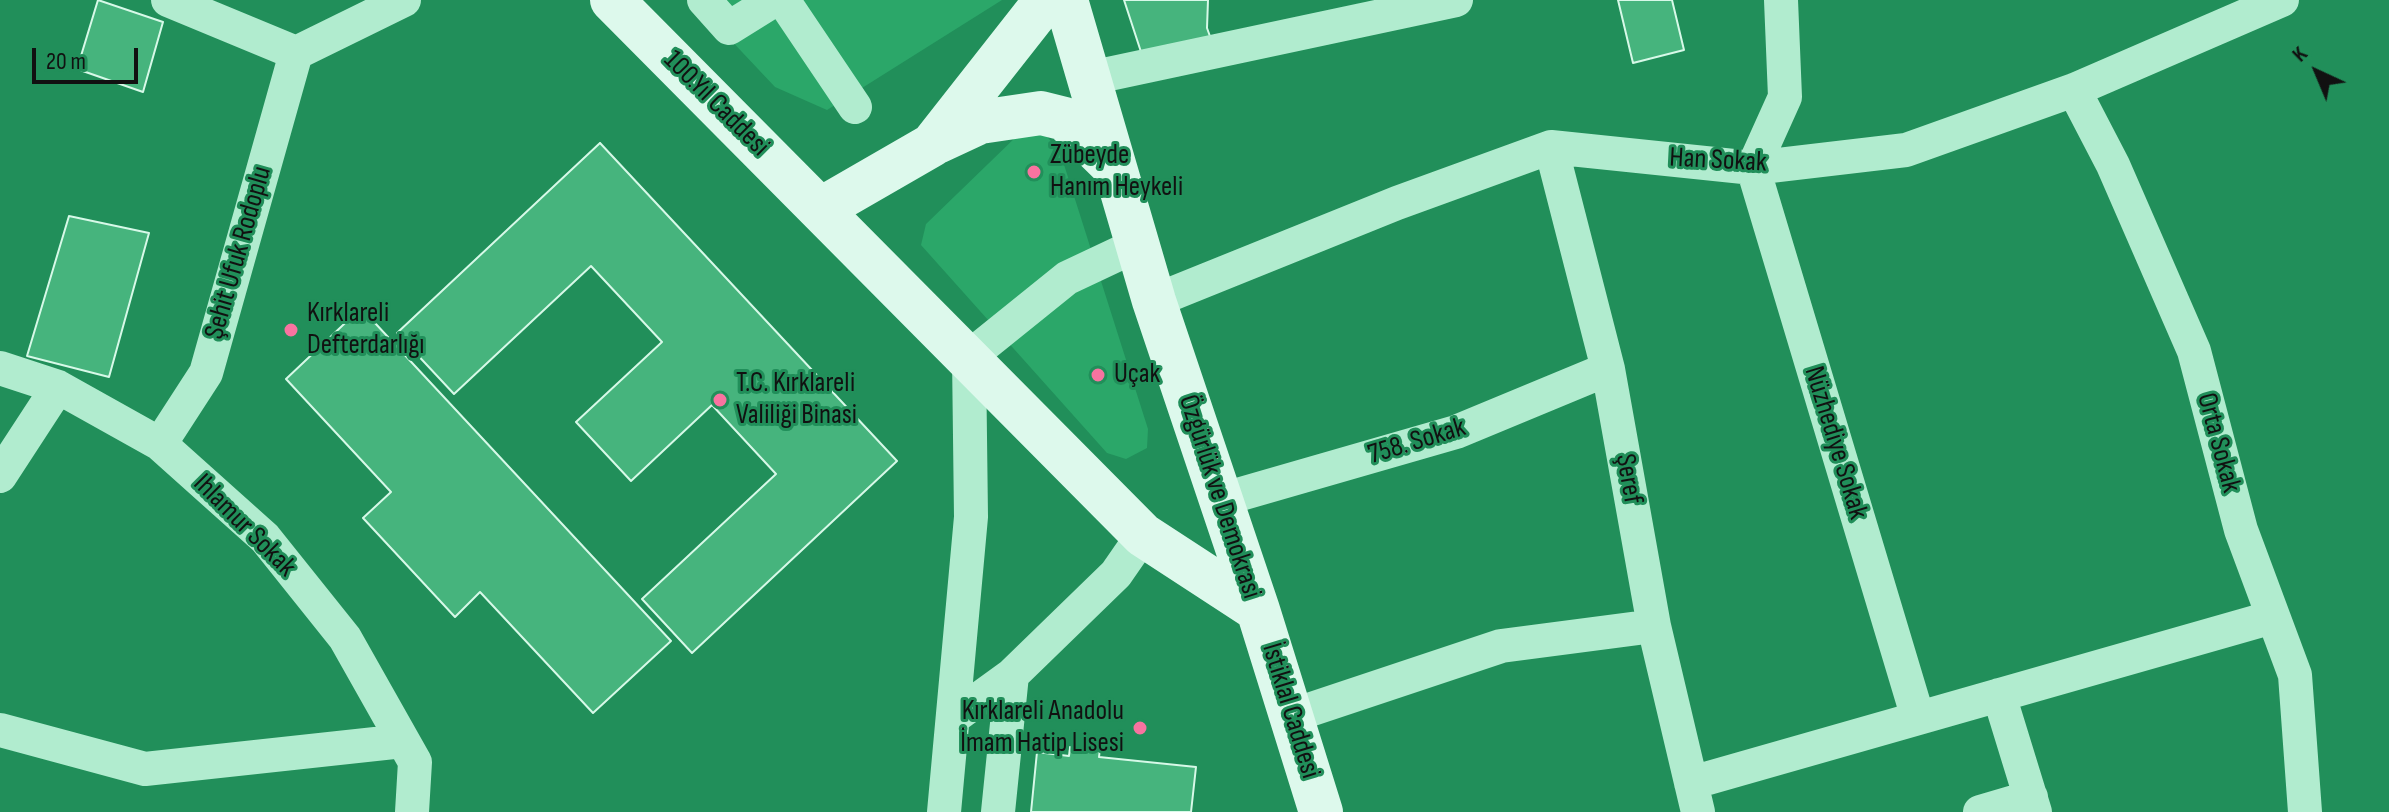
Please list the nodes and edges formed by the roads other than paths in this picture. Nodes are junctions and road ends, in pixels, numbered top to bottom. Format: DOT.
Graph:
graph roads {
  1 [pos="168,0"];
  2 [pos="404,0"];
  3 [pos="612,0"];
  4 [pos="704,0"];
  5 [pos="774,0"];
  6 [pos="783,0"];
  7 [pos="1046,0"];
  8 [pos="1066,0"];
  9 [pos="1456,0"];
  10 [pos="1781,0"];
  11 [pos="2282,0"];
  12 [pos="296,53"];
  13 [pos="1090,78"];
  14 [pos="2074,90"];
  15 [pos="855,107"];
  16 [pos="932,145"];
  17 [pos="1551,147"];
  18 [pos="1753,168"];
  19 [pos="1116,169"];
  20 [pos="821,209"];
  21 [pos="1137,245"];
  22 [pos="1154,301"];
  23 [pos="969,357"];
  24 [pos="0,368"];
  25 [pos="1608,369"];
  26 [pos="58,387"];
  27 [pos="160,444"];
  28 [pos="0,476"];
  29 [pos="1220,500"];
  30 [pos="1143,535"];
  31 [pos="1258,610"];
  32 [pos="2273,617"];
  33 [pos="1654,626"];
  34 [pos="1012,675"];
  35 [pos="1999,695"];
  36 [pos="1291,716"];
  37 [pos="954,717"];
  38 [pos="1918,718"];
  39 [pos="0,730"];
  40 [pos="403,741"];
  41 [pos="1694,797"];
  42 [pos="2033,804"];
  43 [pos="412,812"];
  44 [pos="944,812"];
  45 [pos="998,812"];
  46 [pos="1321,812"];
  47 [pos="1980,812"];
  48 [pos="2305,812"];
  1 -- 12 [label="street"];
  2 -- 12 [label="street"];
  3 -- 20 [label="street, 100.Yıl Caddesi"];
  4 -- 5 [label="street"];
  6 -- 15 [label="street"];
  7 -- 16 [label="street"];
  8 -- 13 [label="street, Özgürlük ve Demokrasi"];
  9 -- 13 [label="street"];
  10 -- 18 [label="street"];
  11 -- 14 [label="street, Han Sokak"];
  12 -- 27 [label="street, Şehit Ufuk Rodoplu"];
  13 -- 19 [label="street, Özgürlük ve Demokrasi"];
  14 -- 18 [label="street, Han Sokak"];
  14 -- 32 [label="street, Orta Sokak"];
  16 -- 19 [label="street"];
  16 -- 20 [label="street"];
  17 -- 18 [label="street, Han Sokak"];
  17 -- 22 [label="street, Han Sokak"];
  17 -- 25 [label="street, Şeref"];
  18 -- 38 [label="street, Nüzhediye Sokak"];
  19 -- 21 [label="street, Özgürlük ve Demokrasi"];
  20 -- 23 [label="street, Özgürlük ve Demokrasi"];
  21 -- 22 [label="street, Özgürlük ve Demokrasi"];
  21 -- 23 [label="street"];
  22 -- 29 [label="street, Özgürlük ve Demokrasi"];
  23 -- 30 [label="street, Özgürlük ve Demokrasi"];
  23 -- 37 [label="street"];
  24 -- 26 [label="street, Ihlamur Sokak"];
  25 -- 29 [label="street, 758. Sokak"];
  25 -- 33 [label="street, Şeref"];
  26 -- 27 [label="street, Ihlamur Sokak"];
  26 -- 28 [label="street"];
  27 -- 40 [label="street, Ihlamur Sokak"];
  29 -- 31 [label="street, Özgürlük ve Demokrasi"];
  30 -- 31 [label="street, Özgürlük ve Demokrasi"];
  30 -- 34 [label="street"];
  31 -- 36 [label="street, İstiklal Caddesi"];
  32 -- 35 [label="street"];
  32 -- 48 [label="street, Orta Sokak"];
  33 -- 36 [label="street"];
  33 -- 41 [label="street, Şeref"];
  34 -- 37 [label="street"];
  34 -- 45 [label="street"];
  35 -- 38 [label="street"];
  35 -- 42 [label="street"];
  36 -- 46 [label="street, İstiklal Caddesi"];
  37 -- 44 [label="street"];
  38 -- 41 [label="street"];
  39 -- 40 [label="street"];
  40 -- 43 [label="street, Ihlamur Sokak"];
  42 -- 47 [label="street"];
}
